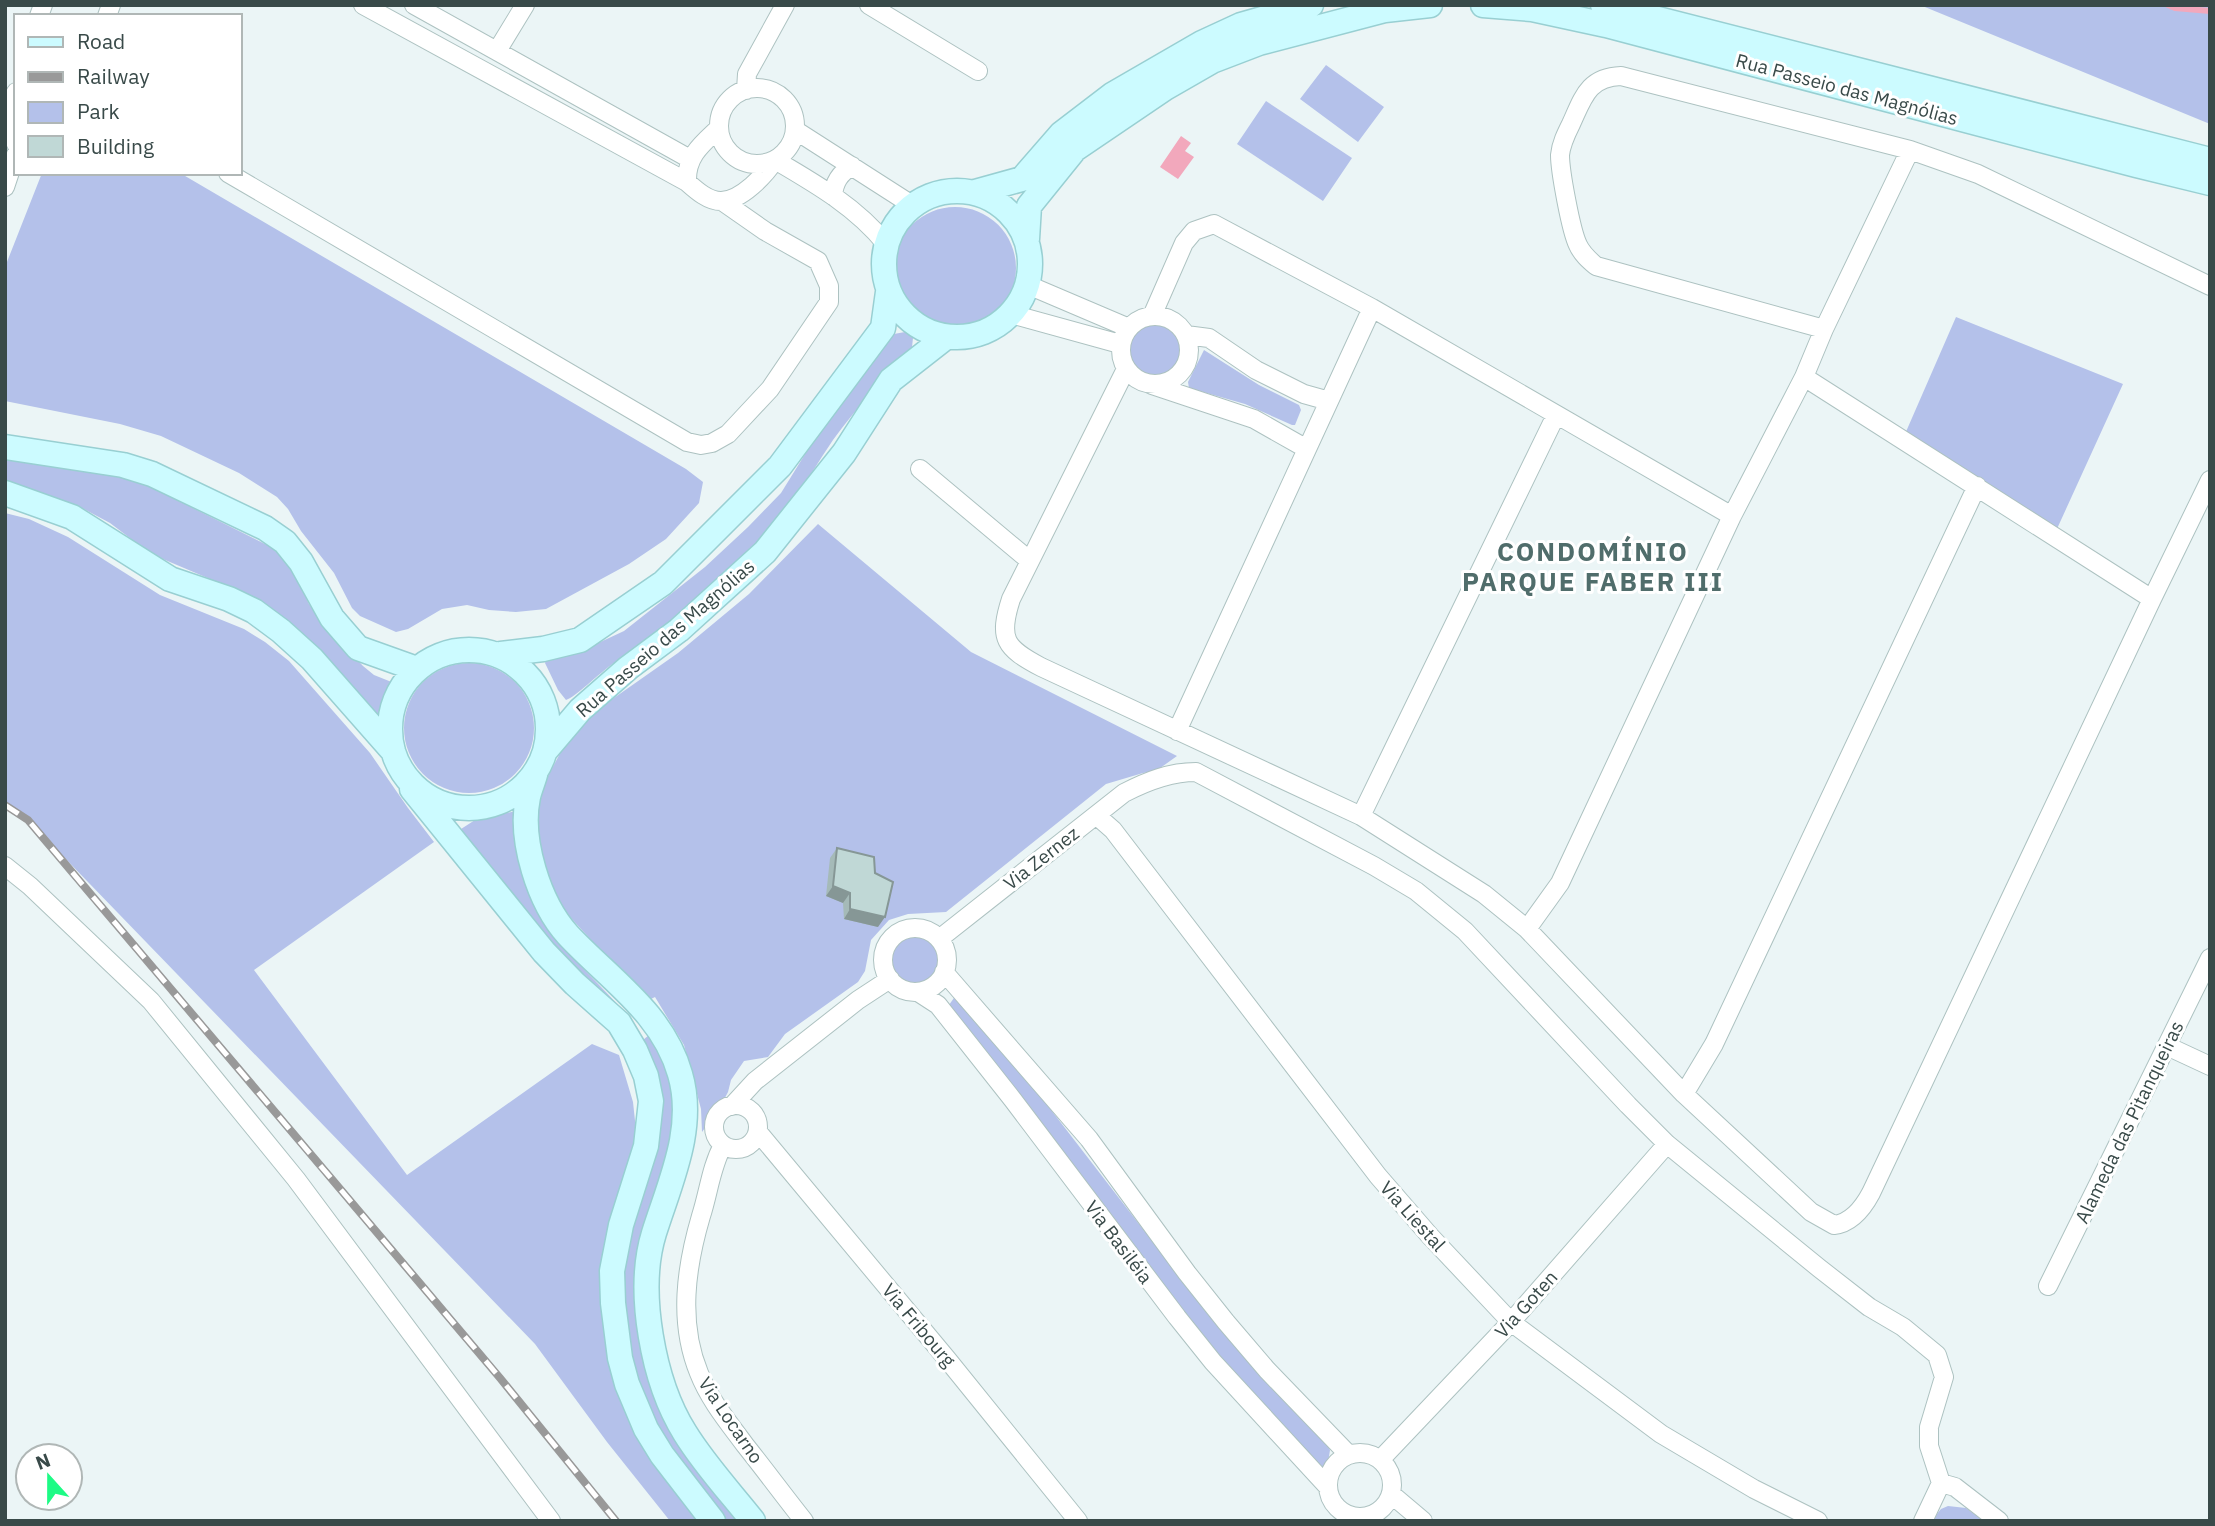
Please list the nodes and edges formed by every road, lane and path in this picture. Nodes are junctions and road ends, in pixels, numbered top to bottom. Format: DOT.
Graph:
graph roads {
  1 [pos="363,5"];
  2 [pos="414,5"];
  3 [pos="524,5"];
  4 [pos="785,5"];
  5 [pos="869,5"];
  6 [pos="1311,5"];
  7 [pos="1430,5"];
  8 [pos="1483,5"];
  9 [pos="1603,5"];
  10 [pos="497,51"];
  11 [pos="978,71"];
  12 [pos="746,90"];
  13 [pos="14,96"];
  14 [pos="5,112"];
  15 [pos="719,128"];
  16 [pos="795,130"];
  17 [pos="14,138"];
  18 [pos="1910,150"];
  19 [pos="690,159"];
  20 [pos="14,160"];
  21 [pos="775,160"];
  22 [pos="2210,160"];
  23 [pos="852,166"];
  24 [pos="231,175"];
  25 [pos="687,182"];
  26 [pos="2210,183"];
  27 [pos="5,187"];
  28 [pos="975,192"];
  29 [pos="833,196"];
  30 [pos="722,201"];
  31 [pos="912,205"];
  32 [pos="1027,239"];
  33 [pos="886,244"];
  34 [pos="1028,285"];
  35 [pos="2210,286"];
  36 [pos="888,292"];
  37 [pos="1372,308"];
  38 [pos="1011,314"];
  39 [pos="1152,316"];
  40 [pos="1824,329"];
  41 [pos="1186,335"];
  42 [pos="1124,336"];
  43 [pos="946,337"];
  44 [pos="1126,369"];
  45 [pos="1804,377"];
  46 [pos="1152,385"];
  47 [pos="1329,401"];
  48 [pos="1556,415"];
  49 [pos="5,447"];
  50 [pos="1307,449"];
  51 [pos="920,469"];
  52 [pos="2210,480"];
  53 [pos="1977,486"];
  54 [pos="5,493"];
  55 [pos="1732,516"];
  56 [pos="1030,561"];
  57 [pos="2152,599"];
  58 [pos="501,654"];
  59 [pos="414,668"];
  60 [pos="1177,731"];
  61 [pos="393,751"];
  62 [pos="541,761"];
  63 [pos="412,789"];
  64 [pos="1097,816"];
  65 [pos="1362,817"];
  66 [pos="5,866"];
  67 [pos="1527,929"];
  68 [pos="939,939"];
  69 [pos="2210,958"];
  70 [pos="944,972"];
  71 [pos="890,979"];
  72 [pos="918,992"];
  73 [pos="642,1007"];
  74 [pos="619,1023"];
  75 [pos="2166,1046"];
  76 [pos="2210,1066"];
  77 [pos="1684,1094"];
  78 [pos="732,1106"];
  79 [pos="758,1132"];
  80 [pos="1667,1144"];
  81 [pos="723,1145"];
  82 [pos="2048,1286"];
  83 [pos="1511,1322"];
  84 [pos="1349,1455"];
  85 [pos="1380,1460"];
  86 [pos="1941,1483"];
  87 [pos="1328,1487"];
  88 [pos="1391,1494"];
  89 [pos="1333,1515"];
  90 [pos="1372,1518"];
  91 [pos="551,1521"];
  92 [pos="713,1521"];
  93 [pos="753,1521"];
  94 [pos="804,1521"];
  95 [pos="1078,1521"];
  96 [pos="1423,1521"];
  97 [pos="1818,1521"];
  98 [pos="1923,1521"];
  99 [pos="1999,1521"];
  1 -- 25 [label="street"];
  2 -- 10 [label="street"];
  3 -- 10 [label="street"];
  4 -- 12 [label="street"];
  5 -- 11 [label="street"];
  6 -- 28 [label="street"];
  7 -- 32 [label="street"];
  8 -- 26 [label="street, Rua Passeio das Magnólias"];
  9 -- 22 [label="street, Rua Passeio das Magnólias"];
  10 -- 19 [label="street"];
  12 -- 15 [label="street"];
  12 -- 16 [label="street"];
  13 -- 14 [label="street"];
  14 -- 17 [label="street"];
  15 -- 19 [label="street"];
  15 -- 21 [label="street"];
  16 -- 21 [label="street"];
  16 -- 23 [label="street"];
  18 -- 35 [label="street"];
  18 -- 40 [label="street"];
  18 -- 40 [label="street"];
  19 -- 25 [label="street"];
  20 -- 27 [label="street"];
  21 -- 29 [label="street"];
  21 -- 30 [label="street"];
  23 -- 29 [label="street"];
  23 -- 31 [label="street"];
  24 -- 30 [label="street"];
  25 -- 30 [label="street"];
  28 -- 31 [label="street"];
  28 -- 32 [label="street"];
  29 -- 33 [label="street"];
  31 -- 33 [label="street"];
  32 -- 34 [label="street"];
  33 -- 36 [label="street"];
  34 -- 38 [label="street"];
  34 -- 42 [label="street"];
  36 -- 43 [label="street"];
  36 -- 58 [label="street"];
  37 -- 39 [label="street"];
  37 -- 47 [label="street"];
  37 -- 48 [label="street"];
  38 -- 42 [label="street"];
  38 -- 43 [label="street"];
  39 -- 41 [label="street"];
  39 -- 42 [label="street"];
  40 -- 45 [label="street"];
  41 -- 46 [label="street"];
  41 -- 47 [label="street"];
  42 -- 44 [label="street"];
  43 -- 62 [label="street, Rua Passeio das Magnólias"];
  44 -- 46 [label="street"];
  44 -- 56 [label="street"];
  45 -- 53 [label="street"];
  45 -- 55 [label="street"];
  46 -- 50 [label="street"];
  47 -- 50 [label="street"];
  48 -- 55 [label="street"];
  48 -- 65 [label="street"];
  49 -- 59 [label="street"];
  50 -- 60 [label="street"];
  51 -- 56 [label="street"];
  52 -- 57 [label="street"];
  53 -- 57 [label="street"];
  53 -- 77 [label="street"];
  54 -- 61 [label="street"];
  55 -- 67 [label="street"];
  56 -- 60 [label="street"];
  57 -- 77 [label="street"];
  58 -- 59 [label="street"];
  58 -- 62 [label="street"];
  59 -- 61 [label="street"];
  60 -- 65 [label="street"];
  61 -- 63 [label="street"];
  62 -- 63 [label="street"];
  62 -- 73 [label="street"];
  63 -- 74 [label="street"];
  64 -- 68 [label="street, Via Zernez"];
  64 -- 80 [label="street, Via Zernez"];
  64 -- 83 [label="street, Via Liestal"];
  65 -- 67 [label="street"];
  66 -- 91 [label="street"];
  67 -- 77 [label="street"];
  68 -- 70 [label="street"];
  68 -- 71 [label="street"];
  69 -- 75 [label="street, Alameda das Pitanqueiras"];
  70 -- 72 [label="street"];
  70 -- 84 [label="street, Via Basiléia"];
  71 -- 72 [label="street"];
  71 -- 78 [label="street"];
  72 -- 87 [label="street, Via Basiléia"];
  73 -- 74 [label="street"];
  73 -- 93 [label="street"];
  74 -- 92 [label="street"];
  75 -- 76 [label="street"];
  75 -- 82 [label="street, Alameda das Pitanqueiras"];
  78 -- 79 [label="street"];
  78 -- 81 [label="street"];
  79 -- 81 [label="street"];
  79 -- 95 [label="street, Via Fribourg"];
  80 -- 83 [label="street, Via Goten"];
  80 -- 86 [label="street, Via Zernez"];
  81 -- 94 [label="street, Via Locarno"];
  83 -- 85 [label="street, Via Goten"];
  83 -- 97 [label="street, Via Liestal"];
  84 -- 85 [label="street"];
  84 -- 87 [label="street"];
  85 -- 88 [label="street"];
  86 -- 98 [label="street"];
  86 -- 99 [label="street"];
  87 -- 89 [label="street"];
  88 -- 90 [label="street"];
  88 -- 96 [label="street"];
  89 -- 90 [label="street"];
}
